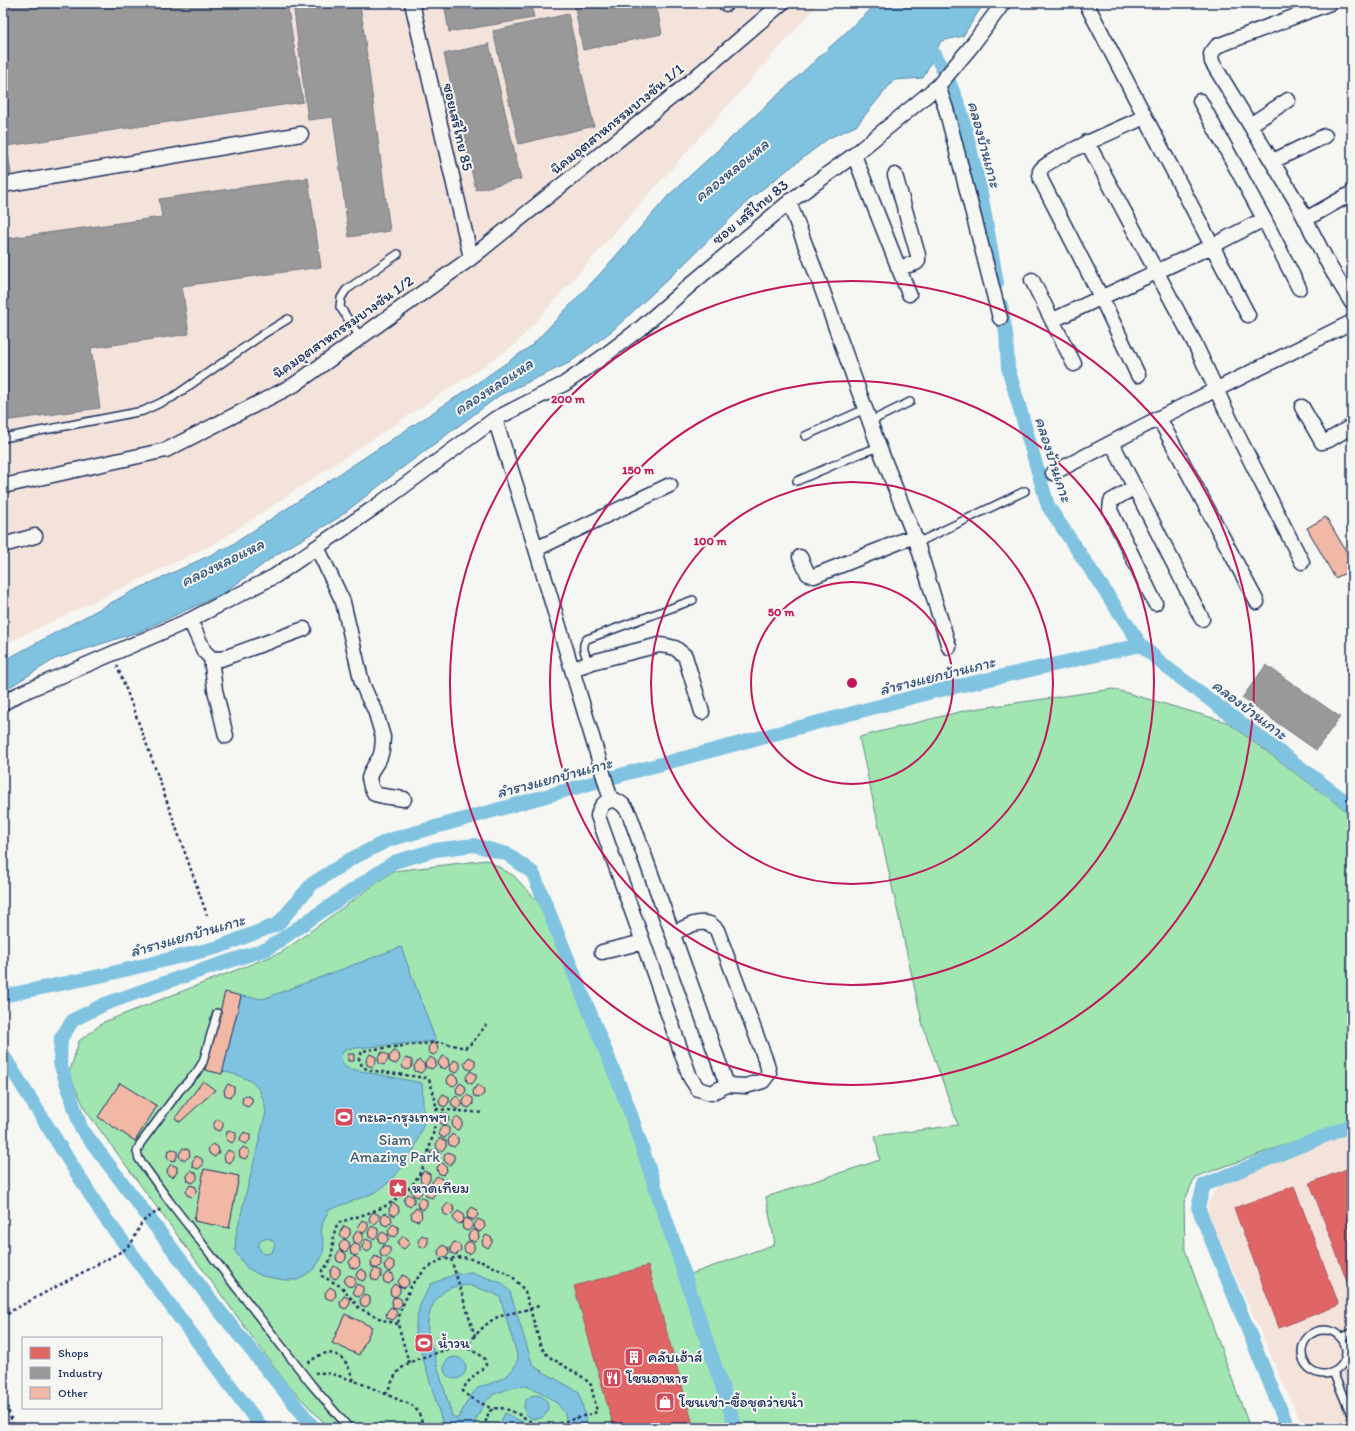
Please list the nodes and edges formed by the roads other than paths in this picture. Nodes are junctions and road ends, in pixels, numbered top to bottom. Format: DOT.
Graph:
graph roads {
  1 [pos="412,3"];
  2 [pos="782,3"];
  3 [pos="1003,3"];
  4 [pos="1086,3"];
  5 [pos="1330,3"];
  6 [pos="941,83"];
  7 [pos="1288,100"];
  8 [pos="1200,101"];
  9 [pos="1145,117"];
  10 [pos="1250,125"];
  11 [pos="301,134"];
  12 [pos="1325,136"];
  13 [pos="1087,142"];
  14 [pos="854,155"];
  15 [pos="1273,161"];
  16 [pos="895,175"];
  17 [pos="3,185"];
  18 [pos="1352,193"];
  19 [pos="789,202"];
  20 [pos="1264,219"];
  21 [pos="1306,219"];
  22 [pos="1212,246"];
  23 [pos="398,254"];
  24 [pos="471,258"];
  25 [pos="898,268"];
  26 [pos="1157,272"];
  27 [pos="1032,280"];
  28 [pos="1299,288"];
  29 [pos="909,294"];
  30 [pos="1101,298"];
  31 [pos="1352,302"];
  32 [pos="1248,315"];
  33 [pos="288,318"];
  34 [pos="1000,318"];
  35 [pos="1054,320"];
  36 [pos="1352,322"];
  37 [pos="360,337"];
  38 [pos="1074,364"];
  39 [pos="1138,375"];
  40 [pos="1217,390"];
  41 [pos="910,402"];
  42 [pos="1302,407"];
  43 [pos="867,415"];
  44 [pos="1159,418"];
  45 [pos="495,419"];
  46 [pos="1352,426"];
  47 [pos="805,436"];
  48 [pos="3,438"];
  49 [pos="1112,443"];
  50 [pos="878,447"];
  51 [pos="1053,473"];
  52 [pos="797,481"];
  53 [pos="670,485"];
  54 [pos="3,486"];
  55 [pos="1135,487"];
  56 [pos="1025,491"];
  57 [pos="35,536"];
  58 [pos="916,539"];
  59 [pos="3,545"];
  60 [pos="317,547"];
  61 [pos="536,549"];
  62 [pos="800,558"];
  63 [pos="1302,562"];
  64 [pos="693,600"];
  65 [pos="1258,602"];
  66 [pos="1156,603"];
  67 [pos="1202,619"];
  68 [pos="190,620"];
  69 [pos="304,629"];
  70 [pos="949,647"];
  71 [pos="212,658"];
  72 [pos="589,664"];
  73 [pos="573,669"];
  74 [pos="3,703"];
  75 [pos="702,712"];
  76 [pos="226,736"];
  77 [pos="609,794"];
  78 [pos="404,799"];
  79 [pos="673,933"];
  80 [pos="643,942"];
  81 [pos="602,952"];
  82 [pos="216,1012"];
  83 [pos="727,1085"];
  84 [pos="1352,1333"];
  85 [pos="1341,1337"];
  86 [pos="1332,1372"];
  87 [pos="1352,1417"];
  88 [pos="349,1428"];
  1 -- 24 [label="street, ซอยเสรีไทย 85"];
  2 -- 24 [label="street, นิคมอุตสาหกรรมบางชัน 1/1"];
  3 -- 6 [label="street, ซอย เสรีไทย 83"];
  4 -- 9 [label="street"];
  5 -- 10 [label="street"];
  6 -- 14 [label="street, ซอย เสรีไทย 83"];
  6 -- 34 [label="street"];
  7 -- 10 [label="street"];
  8 -- 20 [label="street"];
  9 -- 13 [label="street"];
  9 -- 22 [label="street"];
  10 -- 15 [label="street"];
  11 -- 17 [label="street"];
  12 -- 15 [label="street"];
  13 -- 26 [label="street"];
  13 -- 30 [label="street"];
  14 -- 19 [label="street, ซอย เสรีไทย 83"];
  14 -- 25 [label="street"];
  15 -- 21 [label="street"];
  16 -- 25 [label="street"];
  18 -- 21 [label="street"];
  19 -- 43 [label="street"];
  19 -- 45 [label="street, ซอย เสรีไทย 83"];
  20 -- 22 [label="street"];
  20 -- 28 [label="street"];
  21 -- 31 [label="street"];
  22 -- 26 [label="street"];
  22 -- 32 [label="street"];
  23 -- 37 [label="lane"];
  24 -- 37 [label="street, นิคมอุตสาหกรรมบางชัน 1/2"];
  25 -- 29 [label="street"];
  26 -- 30 [label="street"];
  26 -- 40 [label="street"];
  27 -- 35 [label="street"];
  30 -- 35 [label="street"];
  30 -- 39 [label="street"];
  33 -- 48 [label="lane"];
  35 -- 38 [label="street"];
  36 -- 40 [label="street"];
  37 -- 54 [label="street, นิคมอุตสาหกรรมบางชัน 1/2"];
  40 -- 44 [label="street"];
  40 -- 63 [label="street"];
  41 -- 43 [label="lane"];
  42 -- 46 [label="street"];
  43 -- 47 [label="lane"];
  43 -- 50 [label="street"];
  44 -- 49 [label="street"];
  44 -- 65 [label="street"];
  45 -- 60 [label="street, ซอย เสรีไทย 83"];
  45 -- 61 [label="street"];
  49 -- 51 [label="street"];
  49 -- 55 [label="street"];
  50 -- 52 [label="lane"];
  50 -- 58 [label="street"];
  53 -- 61 [label="street"];
  55 -- 66 [label="street"];
  55 -- 67 [label="street"];
  56 -- 58 [label="lane"];
  57 -- 59 [label="street"];
  58 -- 62 [label="street"];
  58 -- 70 [label="street"];
  60 -- 68 [label="street, ซอย เสรีไทย 83"];
  60 -- 78 [label="street"];
  61 -- 73 [label="street"];
  64 -- 72 [label="lane"];
  68 -- 71 [label="street"];
  68 -- 74 [label="street, ซอย เสรีไทย 83"];
  69 -- 71 [label="street"];
  71 -- 76 [label="street"];
  72 -- 73 [label="street"];
  72 -- 75 [label="street"];
  73 -- 77 [label="street"];
  77 -- 79 [label="street"];
  77 -- 80 [label="street"];
  79 -- 83 [label="street"];
  79 -- 83 [label="street"];
  80 -- 81 [label="street"];
  80 -- 83 [label="street"];
  82 -- 88 [label="lane"];
  84 -- 85 [label="lane"];
  85 -- 86 [label="lane"];
  85 -- 86 [label="lane"];
  86 -- 87 [label="lane"];
}
